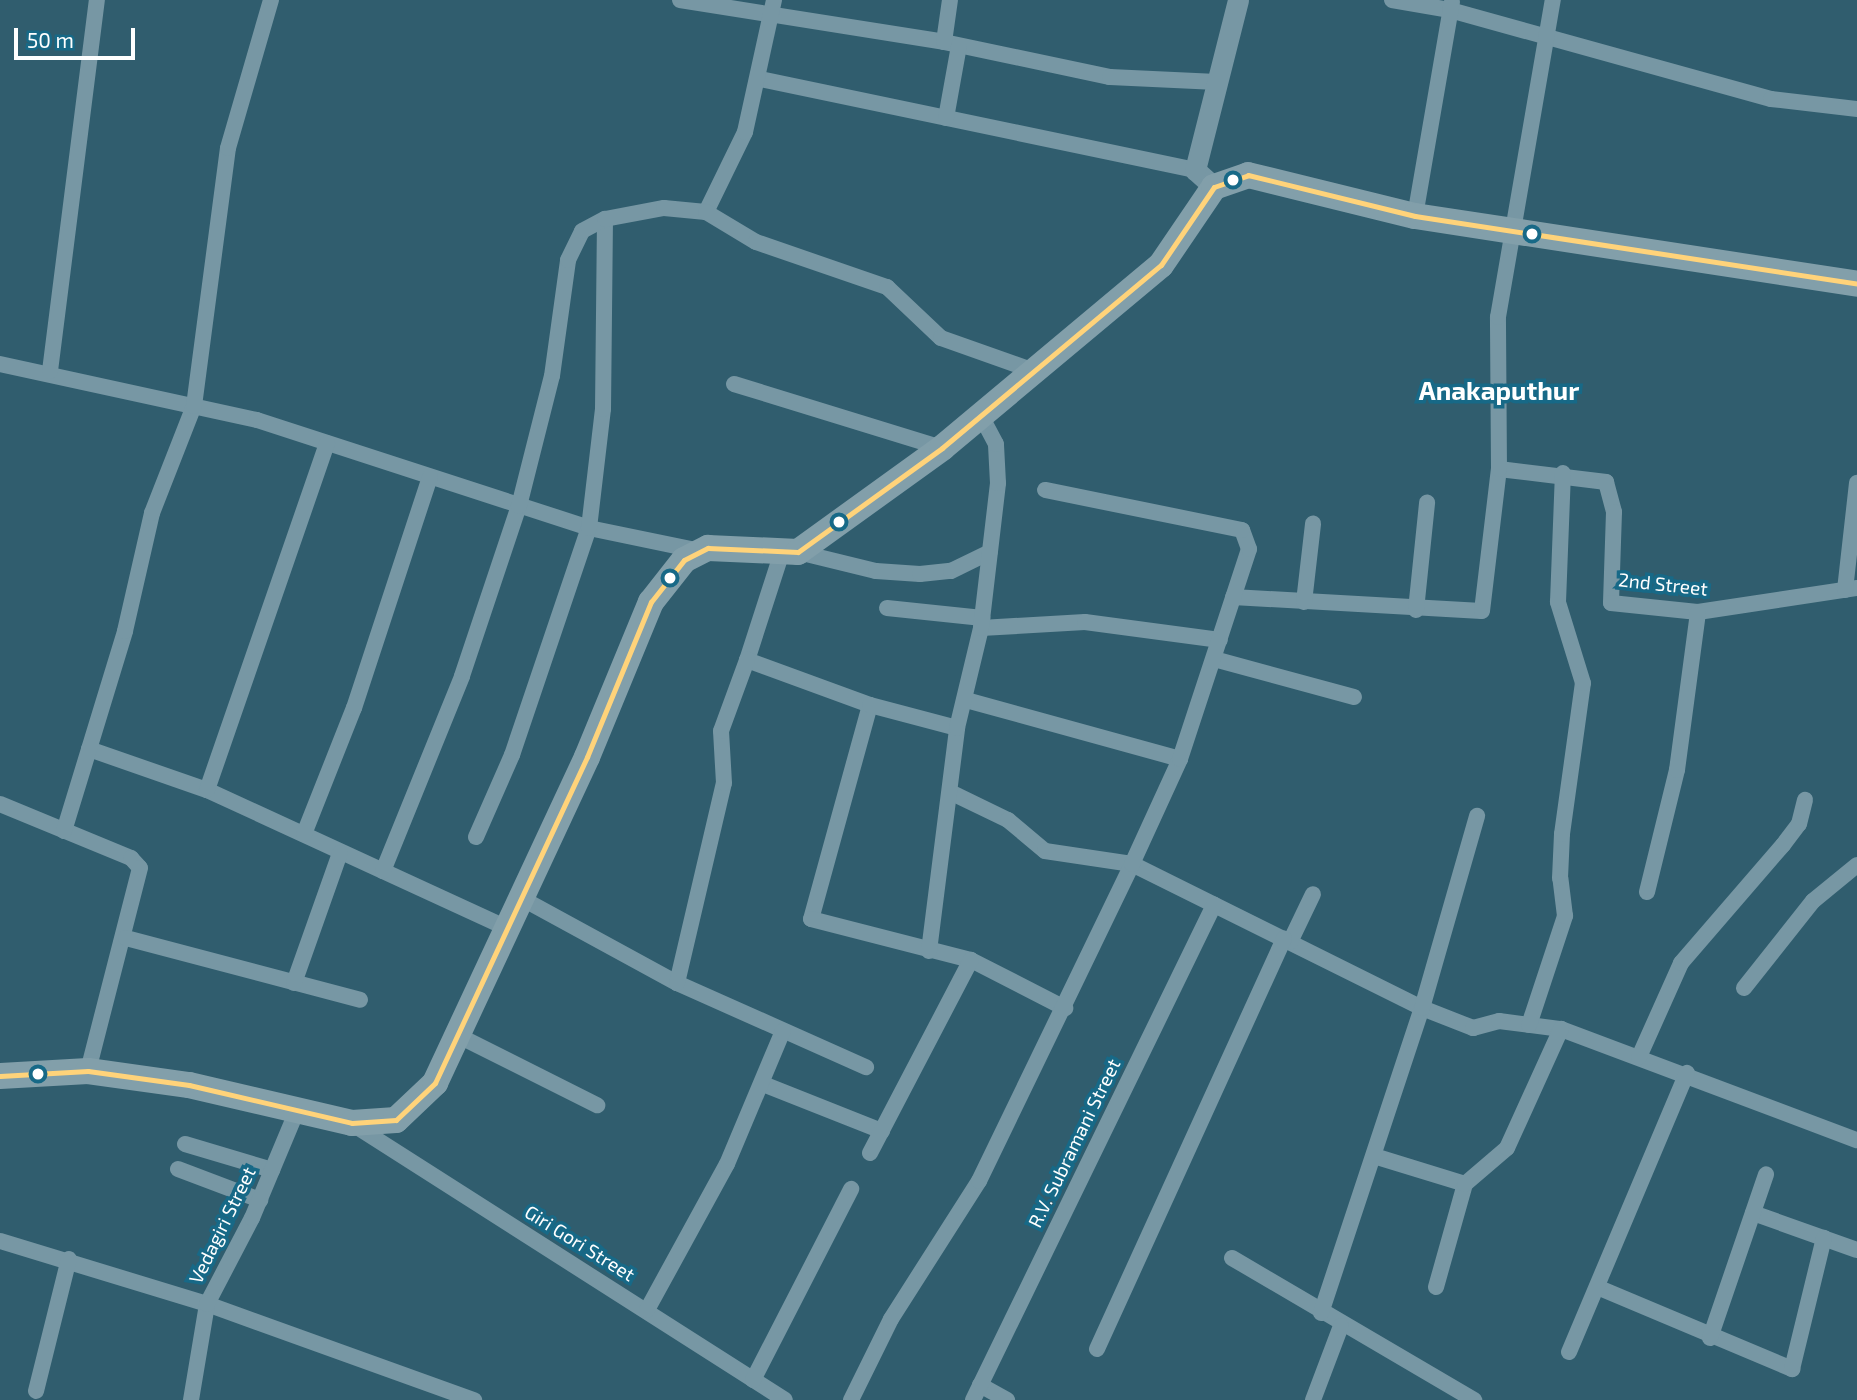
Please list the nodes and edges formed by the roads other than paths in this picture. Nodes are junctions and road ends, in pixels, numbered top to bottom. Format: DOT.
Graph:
graph roads {
  1 [pos="97,0"];
  2 [pos="271,0"];
  3 [pos="680,0"];
  4 [pos="774,0"];
  5 [pos="950,0"];
  6 [pos="1238,0"];
  7 [pos="1392,0"];
  8 [pos="1553,0"];
  9 [pos="1451,5"];
  10 [pos="773,18"];
  11 [pos="1547,36"];
  12 [pos="951,44"];
  13 [pos="760,79"];
  14 [pos="1217,82"];
  15 [pos="1857,109"];
  16 [pos="946,118"];
  17 [pos="1205,179"];
  18 [pos="706,212"];
  19 [pos="1415,216"];
  20 [pos="605,219"];
  21 [pos="1510,230"];
  22 [pos="1857,284"];
  23 [pos="0,364"];
  24 [pos="1034,371"];
  25 [pos="50,372"];
  26 [pos="734,384"];
  27 [pos="194,406"];
  28 [pos="981,416"];
  29 [pos="327,443"];
  30 [pos="943,448"];
  31 [pos="1499,469"];
  32 [pos="1563,473"];
  33 [pos="430,477"];
  34 [pos="1857,483"];
  35 [pos="1045,490"];
  36 [pos="1427,503"];
  37 [pos="519,506"];
  38 [pos="1313,524"];
  39 [pos="589,528"];
  40 [pos="695,550"];
  41 [pos="990,552"];
  42 [pos="789,554"];
  43 [pos="1851,589"];
  44 [pos="1233,597"];
  45 [pos="1304,602"];
  46 [pos="887,608"];
  47 [pos="1416,610"];
  48 [pos="1698,612"];
  49 [pos="982,623"];
  50 [pos="1220,640"];
  51 [pos="1214,659"];
  52 [pos="747,660"];
  53 [pos="1354,697"];
  54 [pos="966,700"];
  55 [pos="870,705"];
  56 [pos="957,728"];
  57 [pos="89,749"];
  58 [pos="1180,759"];
  59 [pos="207,790"];
  60 [pos="950,792"];
  61 [pos="1805,800"];
  62 [pos="0,804"];
  63 [pos="1478,817"];
  64 [pos="64,831"];
  65 [pos="304,834"];
  66 [pos="476,837"];
  67 [pos="341,853"];
  68 [pos="1132,864"];
  69 [pos="1857,865"];
  70 [pos="383,871"];
  71 [pos="1647,892"];
  72 [pos="1313,894"];
  73 [pos="520,898"];
  74 [pos="1214,905"];
  75 [pos="507,928"];
  76 [pos="126,938"];
  77 [pos="1287,941"];
  78 [pos="929,951"];
  79 [pos="971,960"];
  80 [pos="294,983"];
  81 [pos="677,983"];
  82 [pos="1744,988"];
  83 [pos="360,1000"];
  84 [pos="1065,1008"];
  85 [pos="1422,1008"];
  86 [pos="1529,1025"];
  87 [pos="1561,1029"];
  88 [pos="783,1031"];
  89 [pos="457,1035"];
  90 [pos="1639,1057"];
  91 [pos="866,1067"];
  92 [pos="88,1071"];
  93 [pos="1687,1073"];
  94 [pos="0,1076"];
  95 [pos="763,1084"];
  96 [pos="597,1105"];
  97 [pos="296,1114"];
  98 [pos="352,1124"];
  99 [pos="881,1131"];
  100 [pos="1857,1139"];
  101 [pos="186,1144"];
  102 [pos="870,1153"];
  103 [pos="1374,1156"];
  104 [pos="178,1169"];
  105 [pos="272,1170"];
  106 [pos="1766,1174"];
  107 [pos="1465,1184"];
  108 [pos="851,1189"];
  109 [pos="260,1200"];
  110 [pos="1753,1213"];
  111 [pos="1824,1238"];
  112 [pos="0,1241"];
  113 [pos="1857,1250"];
  114 [pos="1232,1258"];
  115 [pos="69,1259"];
  116 [pos="1436,1287"];
  117 [pos="1597,1287"];
  118 [pos="206,1304"];
  119 [pos="648,1310"];
  120 [pos="1321,1313"];
  121 [pos="1342,1326"];
  122 [pos="1710,1338"];
  123 [pos="1097,1349"];
  124 [pos="1569,1352"];
  125 [pos="753,1380"];
  126 [pos="980,1385"];
  127 [pos="36,1391"];
  128 [pos="437,1393"];
  129 [pos="191,1400"];
  130 [pos="474,1400"];
  131 [pos="785,1400"];
  132 [pos="851,1400"];
  133 [pos="973,1400"];
  134 [pos="1007,1400"];
  135 [pos="1313,1400"];
  136 [pos="1474,1400"];
  1 -- 25 [label="street"];
  2 -- 27 [label="street"];
  3 -- 10 [label="street"];
  4 -- 10 [label="street"];
  5 -- 12 [label="street"];
  6 -- 14 [label="street"];
  7 -- 9 [label="street"];
  8 -- 11 [label="street"];
  9 -- 11 [label="street"];
  9 -- 19 [label="street"];
  10 -- 12 [label="street"];
  10 -- 13 [label="street"];
  11 -- 15 [label="street"];
  11 -- 21 [label="street"];
  12 -- 14 [label="street"];
  12 -- 16 [label="street"];
  13 -- 16 [label="street"];
  13 -- 18 [label="street"];
  14 -- 17 [label="street"];
  16 -- 17 [label="street"];
  17 -- 19 [label="main road"];
  17 -- 24 [label="main road"];
  18 -- 20 [label="street"];
  18 -- 24 [label="street"];
  19 -- 21 [label="main road"];
  20 -- 37 [label="street"];
  20 -- 39 [label="street"];
  21 -- 22 [label="main road"];
  21 -- 31 [label="street"];
  23 -- 25 [label="street"];
  24 -- 28 [label="main road"];
  25 -- 27 [label="street"];
  26 -- 30 [label="street"];
  27 -- 29 [label="street"];
  27 -- 57 [label="street"];
  28 -- 30 [label="main road"];
  28 -- 41 [label="street"];
  29 -- 33 [label="street"];
  29 -- 59 [label="street"];
  30 -- 42 [label="main road"];
  31 -- 32 [label="street, 2nd Street"];
  31 -- 47 [label="street"];
  32 -- 48 [label="street, 2nd Street"];
  32 -- 86 [label="street"];
  33 -- 37 [label="street"];
  33 -- 65 [label="street"];
  34 -- 43 [label="street"];
  35 -- 44 [label="street"];
  36 -- 47 [label="street"];
  37 -- 39 [label="street"];
  37 -- 70 [label="street"];
  38 -- 45 [label="street"];
  39 -- 40 [label="street"];
  39 -- 66 [label="street"];
  40 -- 42 [label="main road"];
  40 -- 73 [label="main road"];
  41 -- 42 [label="street"];
  41 -- 49 [label="street"];
  42 -- 52 [label="street"];
  43 -- 48 [label="street, 2nd Street"];
  44 -- 45 [label="street"];
  44 -- 50 [label="street"];
  45 -- 47 [label="street"];
  46 -- 49 [label="street"];
  48 -- 71 [label="street"];
  49 -- 50 [label="street"];
  49 -- 54 [label="street"];
  50 -- 51 [label="street"];
  51 -- 53 [label="street"];
  51 -- 58 [label="street"];
  52 -- 55 [label="street"];
  52 -- 81 [label="street"];
  54 -- 56 [label="street"];
  54 -- 58 [label="street"];
  55 -- 56 [label="street"];
  55 -- 78 [label="street"];
  56 -- 60 [label="street"];
  57 -- 59 [label="street"];
  57 -- 64 [label="street"];
  58 -- 68 [label="street"];
  59 -- 65 [label="street"];
  60 -- 68 [label="street"];
  60 -- 78 [label="street"];
  61 -- 90 [label="street"];
  62 -- 64 [label="street"];
  63 -- 85 [label="street"];
  64 -- 76 [label="street"];
  65 -- 67 [label="street"];
  67 -- 70 [label="street"];
  67 -- 80 [label="street"];
  68 -- 74 [label="street"];
  68 -- 84 [label="street"];
  69 -- 82 [label="street"];
  70 -- 75 [label="street"];
  72 -- 77 [label="street"];
  73 -- 75 [label="main road"];
  73 -- 81 [label="street"];
  74 -- 77 [label="street"];
  74 -- 126 [label="street, R.V. Subramani Street"];
  75 -- 89 [label="main road"];
  76 -- 80 [label="street"];
  76 -- 92 [label="street"];
  77 -- 85 [label="street"];
  77 -- 123 [label="street"];
  78 -- 79 [label="street"];
  79 -- 84 [label="street"];
  79 -- 99 [label="street"];
  80 -- 83 [label="street"];
  81 -- 88 [label="street"];
  84 -- 132 [label="street"];
  85 -- 86 [label="street"];
  85 -- 103 [label="street"];
  86 -- 87 [label="street"];
  87 -- 90 [label="street"];
  87 -- 107 [label="street"];
  88 -- 91 [label="street"];
  88 -- 95 [label="street"];
  89 -- 96 [label="street"];
  89 -- 98 [label="main road"];
  90 -- 93 [label="street"];
  92 -- 94 [label="main road"];
  92 -- 97 [label="main road"];
  93 -- 100 [label="street"];
  93 -- 117 [label="street"];
  95 -- 99 [label="street"];
  95 -- 119 [label="street"];
  97 -- 98 [label="main road"];
  97 -- 105 [label="street, Vedagiri Street"];
  98 -- 119 [label="street, Giri Gori Street"];
  99 -- 102 [label="street"];
  101 -- 105 [label="street"];
  103 -- 107 [label="street"];
  103 -- 120 [label="street"];
  104 -- 109 [label="street"];
  105 -- 109 [label="street, Vedagiri Street"];
  106 -- 110 [label="street"];
  107 -- 116 [label="street"];
  108 -- 125 [label="street"];
  109 -- 118 [label="street, Vedagiri Street"];
  110 -- 111 [label="street"];
  110 -- 122 [label="street"];
  111 -- 113 [label="street"];
  111 -- 122 [label="street"];
  112 -- 115 [label="street"];
  114 -- 120 [label="street"];
  115 -- 118 [label="street"];
  115 -- 127 [label="street"];
  117 -- 122 [label="street"];
  117 -- 124 [label="street"];
  118 -- 128 [label="street"];
  118 -- 129 [label="street, Vedagiri Street"];
  119 -- 125 [label="street, Giri Gori Street"];
  120 -- 121 [label="street"];
  121 -- 135 [label="street"];
  121 -- 136 [label="street"];
  125 -- 131 [label="street, Giri Gori Street"];
  126 -- 133 [label="street, R.V. Subramani Street"];
  126 -- 134 [label="street"];
  128 -- 130 [label="street"];
}
